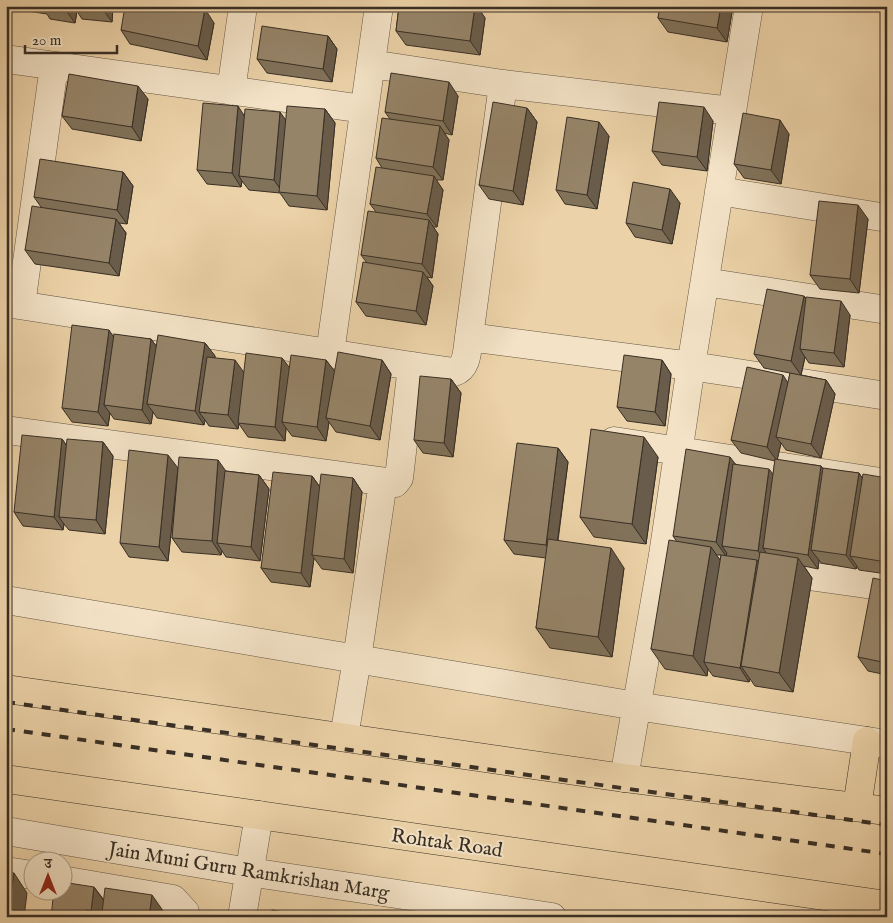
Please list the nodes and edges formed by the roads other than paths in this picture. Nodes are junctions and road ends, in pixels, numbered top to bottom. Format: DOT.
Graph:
graph roads {
  1 [pos="243,6"];
  2 [pos="379,6"];
  3 [pos="749,6"];
  4 [pos="6,59"];
  5 [pos="370,64"];
  6 [pos="54,66"];
  7 [pos="503,84"];
  8 [pos="231,91"];
  9 [pos="364,109"];
  10 [pos="732,111"];
  11 [pos="719,191"];
  12 [pos="887,218"];
  13 [pos="705,282"];
  14 [pos="14,304"];
  15 [pos="887,310"];
  16 [pos="469,337"];
  17 [pos="330,353"];
  18 [pos="412,366"];
  19 [pos="691,366"];
  20 [pos="887,396"];
  21 [pos="6,430"];
  22 [pos="598,438"];
  23 [pos="678,450"];
  24 [pos="383,482"];
  25 [pos="887,483"];
  26 [pos="750,568"];
  27 [pos="887,587"];
  28 [pos="6,600"];
  29 [pos="357,659"];
  30 [pos="6,689"];
  31 [pos="636,706"];
  32 [pos="344,737"];
  33 [pos="877,742"];
  34 [pos="624,778"];
  35 [pos="6,779"];
  36 [pos="857,807"];
  37 [pos="887,811"];
  38 [pos="259,815"];
  39 [pos="6,831"];
  40 [pos="6,871"];
  41 [pos="250,872"];
  42 [pos="22,873"];
  43 [pos="72,882"];
  44 [pos="887,905"];
  45 [pos="185,917"];
  46 [pos="242,917"];
  47 [pos="552,917"];
  1 -- 8 [label="street"];
  2 -- 5 [label="street"];
  3 -- 10 [label="street"];
  4 -- 6 [label="street"];
  5 -- 7 [label="street"];
  5 -- 9 [label="street"];
  6 -- 8 [label="street"];
  6 -- 14 [label="street"];
  7 -- 10 [label="street"];
  7 -- 16 [label="street"];
  8 -- 9 [label="street"];
  9 -- 17 [label="street"];
  10 -- 11 [label="street"];
  11 -- 12 [label="street"];
  11 -- 13 [label="street"];
  13 -- 15 [label="street"];
  13 -- 19 [label="street"];
  14 -- 17 [label="street"];
  16 -- 18 [label="street"];
  16 -- 19 [label="street"];
  17 -- 18 [label="street"];
  18 -- 24 [label="street"];
  19 -- 20 [label="street"];
  19 -- 23 [label="street"];
  21 -- 24 [label="street"];
  22 -- 23 [label="street"];
  23 -- 25 [label="street"];
  23 -- 31 [label="street"];
  24 -- 29 [label="street"];
  26 -- 27 [label="street"];
  28 -- 29 [label="street"];
  29 -- 31 [label="street"];
  29 -- 32 [label="street"];
  30 -- 32 [label="main road"];
  31 -- 33 [label="street"];
  31 -- 34 [label="street"];
  32 -- 34 [label="main road"];
  33 -- 36 [label="main road"];
  34 -- 36 [label="main road"];
  35 -- 38 [label="main road, Rohtak Road"];
  36 -- 37 [label="main road"];
  38 -- 41 [label="street"];
  38 -- 44 [label="main road, Rohtak Road"];
  39 -- 41 [label="street, Jain Muni Guru Ramkrishan Marg"];
  40 -- 42 [label="street"];
  41 -- 46 [label="street"];
  41 -- 47 [label="street, Jain Muni Guru Ramkrishan Marg"];
  43 -- 45 [label="street"];
}
